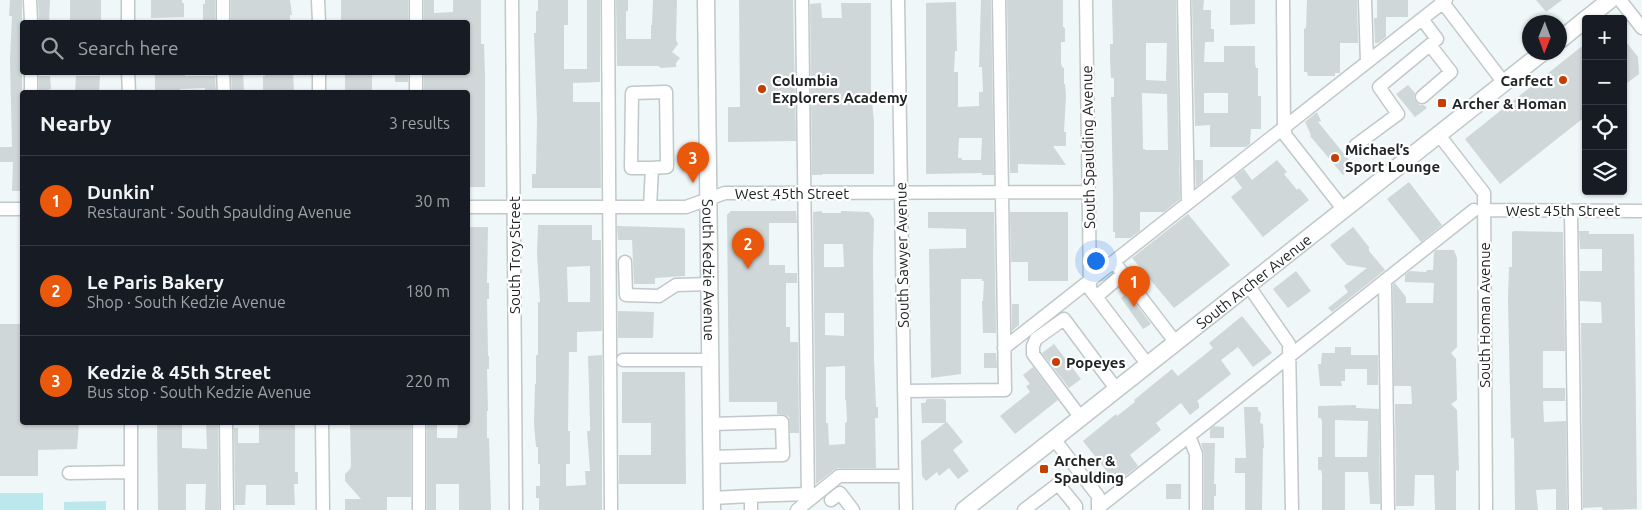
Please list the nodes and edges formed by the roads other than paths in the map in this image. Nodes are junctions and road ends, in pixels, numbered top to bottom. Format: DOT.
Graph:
graph roads {
  1 [pos="30,0"];
  2 [pos="128,0"];
  3 [pos="223,0"];
  4 [pos="318,0"];
  5 [pos="416,0"];
  6 [pos="512,0"];
  7 [pos="608,0"];
  8 [pos="706,0"];
  9 [pos="802,0"];
  10 [pos="898,0"];
  11 [pos="999,0"];
  12 [pos="1086,0"];
  13 [pos="1184,0"];
  14 [pos="1283,0"];
  15 [pos="1365,0"];
  16 [pos="1610,0"];
  17 [pos="1620,0"];
  18 [pos="1443,1"];
  19 [pos="1591,15"];
  20 [pos="1422,19"];
  21 [pos="31,20"];
  22 [pos="128,20"];
  23 [pos="223,20"];
  24 [pos="319,20"];
  25 [pos="416,20"];
  26 [pos="1582,22"];
  27 [pos="1642,28"];
  28 [pos="1567,34"];
  29 [pos="1430,45"];
  30 [pos="1533,60"];
  31 [pos="1367,62"];
  32 [pos="31,75"];
  33 [pos="128,75"];
  34 [pos="224,75"];
  35 [pos="319,75"];
  36 [pos="416,75"];
  37 [pos="1504,83"];
  38 [pos="31,90"];
  39 [pos="129,90"];
  40 [pos="224,90"];
  41 [pos="319,90"];
  42 [pos="416,90"];
  43 [pos="1422,97"];
  44 [pos="1284,128"];
  45 [pos="1439,135"];
  46 [pos="1356,145"];
  47 [pos="652,168"];
  48 [pos="1088,192"];
  49 [pos="805,193"];
  50 [pos="901,193"];
  51 [pos="1002,193"];
  52 [pos="708,199"];
  53 [pos="1188,203"];
  54 [pos="470,207"];
  55 [pos="514,207"];
  56 [pos="609,207"];
  57 [pos="650,207"];
  58 [pos="0,209"];
  59 [pos="20,209"];
  60 [pos="1344,210"];
  61 [pos="1479,210"];
  62 [pos="1571,211"];
  63 [pos="1642,211"];
  64 [pos="625,262"];
  65 [pos="1114,262"];
  66 [pos="1123,274"];
  67 [pos="1089,281"];
  68 [pos="1385,281"];
  69 [pos="709,284"];
  70 [pos="1248,286"];
  71 [pos="1096,297"];
  72 [pos="1176,343"];
  73 [pos="1004,348"];
  74 [pos="1290,357"];
  75 [pos="623,360"];
  76 [pos="710,360"];
  77 [pos="1148,365"];
  78 [pos="1117,390"];
  79 [pos="904,391"];
  80 [pos="1081,418"];
  81 [pos="711,424"];
  82 [pos="131,425"];
  83 [pos="226,425"];
  84 [pos="322,425"];
  85 [pos="419,425"];
  86 [pos="1189,436"];
  87 [pos="1054,439"];
  88 [pos="711,457"];
  89 [pos="131,472"];
  90 [pos="69,473"];
  91 [pos="905,476"];
  92 [pos="751,496"];
  93 [pos="808,497"];
  94 [pos="831,500"];
  95 [pos="712,504"];
  96 [pos="1075,509"];
  97 [pos="1098,509"];
  98 [pos="131,510"];
  99 [pos="227,510"];
  100 [pos="323,510"];
  101 [pos="420,510"];
  102 [pos="516,510"];
  103 [pos="611,510"];
  104 [pos="751,510"];
  105 [pos="797,510"];
  106 [pos="853,510"];
  107 [pos="906,510"];
  108 [pos="964,510"];
  109 [pos="1024,510"];
  110 [pos="1196,510"];
  111 [pos="1292,510"];
  112 [pos="1388,510"];
  113 [pos="1486,510"];
  114 [pos="1575,510"];
  1 -- 21 [label="street"];
  2 -- 22 [label="street"];
  3 -- 23 [label="street"];
  4 -- 24 [label="street"];
  5 -- 25 [label="street"];
  6 -- 55 [label="street, South Troy Street"];
  7 -- 56 [label="street"];
  8 -- 52 [label="main road, South Kedzie Avenue"];
  9 -- 49 [label="street"];
  10 -- 50 [label="street, South Sawyer Avenue"];
  11 -- 51 [label="street"];
  12 -- 48 [label="street, South Spaulding Avenue"];
  13 -- 53 [label="street"];
  14 -- 44 [label="street"];
  15 -- 31 [label="street"];
  16 -- 19 [label="main road"];
  17 -- 27 [label="street"];
  18 -- 20 [label="street"];
  18 -- 37 [label="street"];
  20 -- 29 [label="street"];
  20 -- 31 [label="street"];
  26 -- 28 [label="main road"];
  29 -- 43 [label="street"];
  29 -- 46 [label="street"];
  30 -- 37 [label="main road, South Archer Avenue"];
  31 -- 44 [label="street"];
  32 -- 38 [label="street"];
  33 -- 39 [label="street"];
  34 -- 40 [label="street"];
  35 -- 41 [label="street"];
  36 -- 42 [label="street"];
  37 -- 45 [label="main road, South Archer Avenue"];
  44 -- 53 [label="street"];
  44 -- 60 [label="street"];
  45 -- 60 [label="main road, South Archer Avenue"];
  45 -- 61 [label="street, South Homan Avenue"];
  47 -- 47 [label="street"];
  47 -- 57 [label="street"];
  48 -- 51 [label="street, West 45th Street"];
  48 -- 67 [label="street, South Spaulding Avenue"];
  49 -- 50 [label="street, West 45th Street"];
  49 -- 52 [label="street, West 45th Street"];
  49 -- 93 [label="street"];
  50 -- 51 [label="street, West 45th Street"];
  50 -- 79 [label="street, South Sawyer Avenue"];
  51 -- 73 [label="street"];
  52 -- 57 [label="street, West 45th Street"];
  52 -- 69 [label="main road, South Kedzie Avenue"];
  53 -- 65 [label="street"];
  54 -- 55 [label="street, West 45th Street"];
  55 -- 56 [label="street, West 45th Street"];
  55 -- 102 [label="street, South Troy Street"];
  56 -- 57 [label="street, West 45th Street"];
  56 -- 103 [label="street"];
  58 -- 59 [label="street"];
  60 -- 70 [label="main road, South Archer Avenue"];
  61 -- 62 [label="street, West 45th Street"];
  61 -- 68 [label="street"];
  61 -- 113 [label="street, South Homan Avenue"];
  62 -- 63 [label="street, West 45th Street"];
  62 -- 114 [label="street"];
  64 -- 69 [label="street"];
  65 -- 66 [label="street"];
  65 -- 67 [label="street"];
  66 -- 71 [label="street"];
  66 -- 72 [label="street"];
  67 -- 71 [label="street, South Spaulding Avenue"];
  67 -- 73 [label="street"];
  68 -- 74 [label="street"];
  68 -- 112 [label="street"];
  69 -- 76 [label="main road, South Kedzie Avenue"];
  70 -- 72 [label="main road, South Archer Avenue"];
  70 -- 74 [label="street"];
  71 -- 77 [label="street, South Spaulding Avenue"];
  72 -- 77 [label="main road, South Archer Avenue"];
  73 -- 79 [label="street"];
  74 -- 86 [label="street"];
  74 -- 111 [label="street"];
  75 -- 76 [label="street"];
  76 -- 81 [label="main road, South Kedzie Avenue"];
  77 -- 78 [label="main road, South Archer Avenue"];
  78 -- 80 [label="main road, South Archer Avenue"];
  78 -- 80 [label="street"];
  79 -- 91 [label="street, South Sawyer Avenue"];
  80 -- 87 [label="main road, South Archer Avenue"];
  81 -- 88 [label="main road, South Kedzie Avenue"];
  81 -- 88 [label="street"];
  82 -- 89 [label="street"];
  83 -- 99 [label="street"];
  84 -- 100 [label="street"];
  85 -- 101 [label="street"];
  86 -- 97 [label="street"];
  86 -- 110 [label="street"];
  87 -- 97 [label="street"];
  87 -- 108 [label="main road, South Archer Avenue"];
  88 -- 95 [label="main road, South Kedzie Avenue"];
  89 -- 90 [label="street"];
  89 -- 98 [label="street"];
  91 -- 93 [label="street"];
  91 -- 107 [label="street, South Sawyer Avenue"];
  92 -- 93 [label="street"];
  92 -- 95 [label="street"];
  92 -- 104 [label="street"];
  93 -- 105 [label="street"];
  94 -- 106 [label="street"];
  96 -- 109 [label="street"];
}
